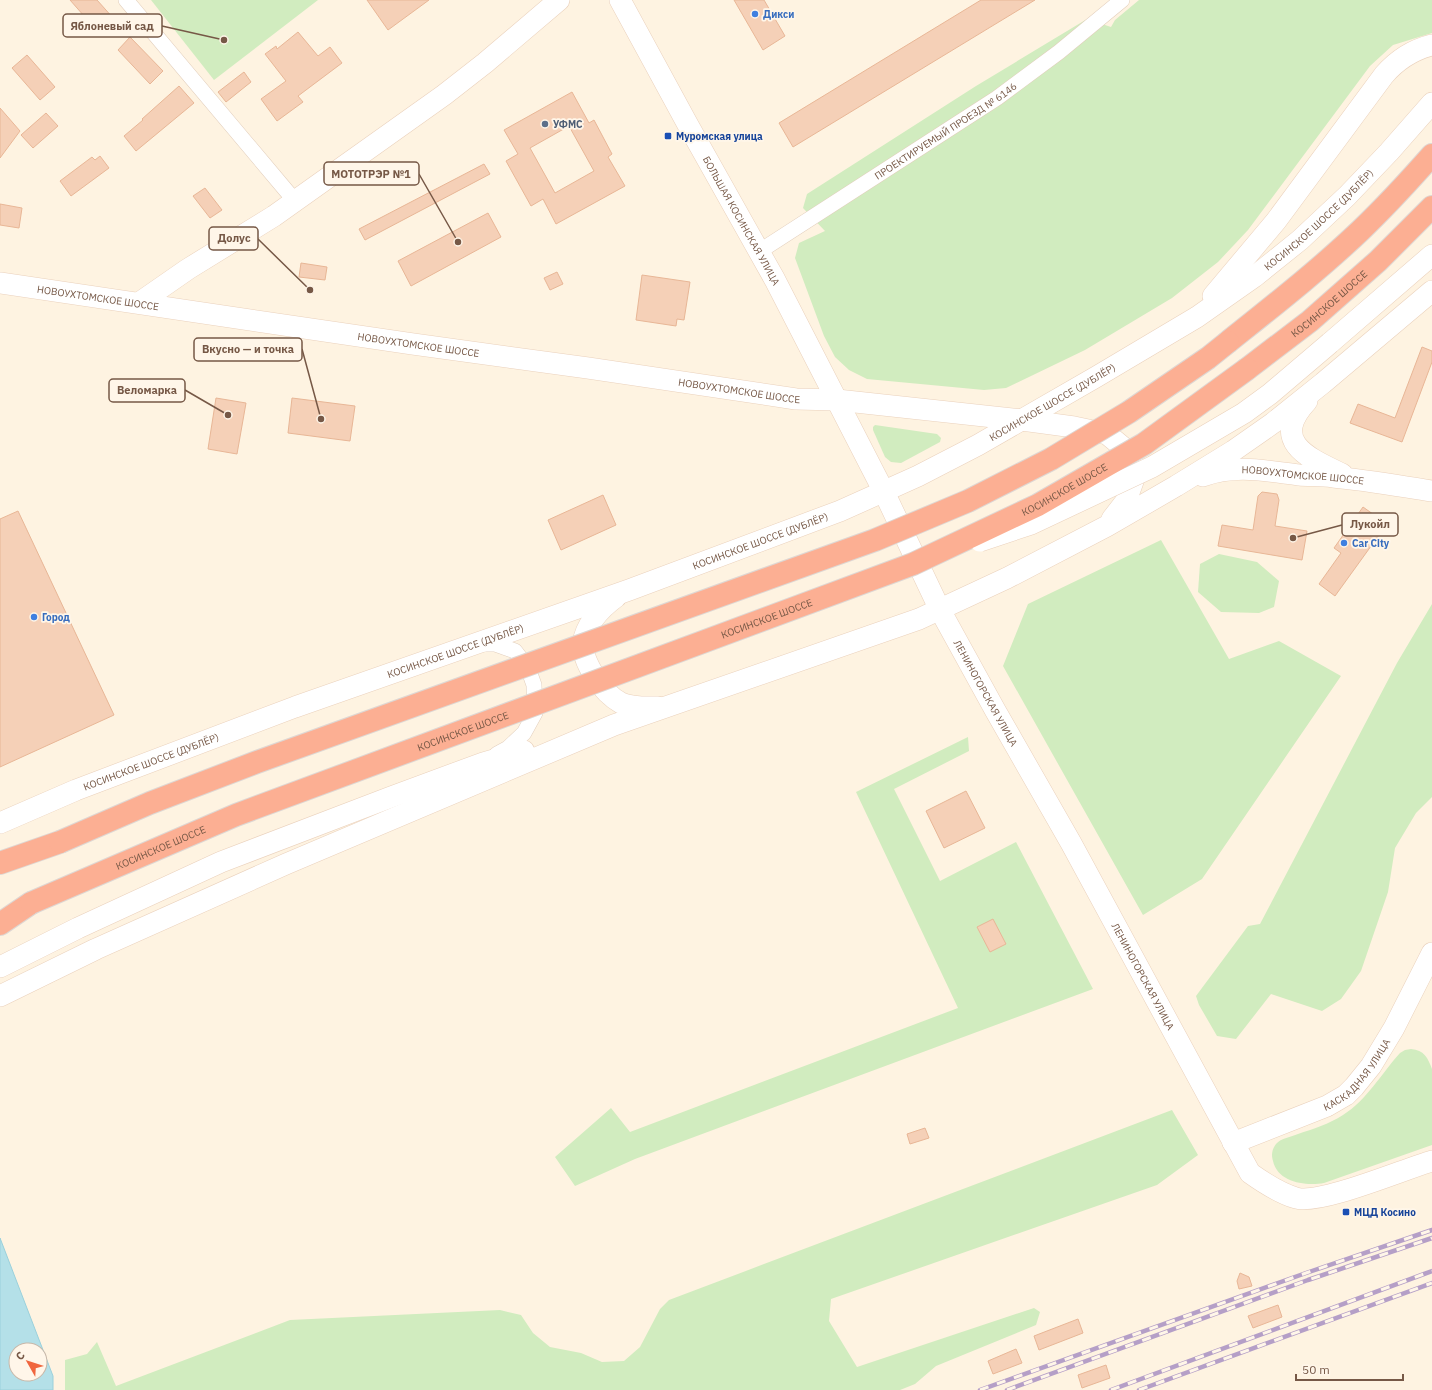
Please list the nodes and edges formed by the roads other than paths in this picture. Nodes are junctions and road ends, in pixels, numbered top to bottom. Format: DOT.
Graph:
graph roads {
  1 [pos="126,0"];
  2 [pos="559,0"];
  3 [pos="620,0"];
  4 [pos="1122,0"];
  5 [pos="1432,45"];
  6 [pos="1432,103"];
  7 [pos="1432,155"];
  8 [pos="295,201"];
  9 [pos="1432,207"];
  10 [pos="760,251"];
  11 [pos="1432,255"];
  12 [pos="0,283"];
  13 [pos="1432,291"];
  14 [pos="139,303"];
  15 [pos="1194,319"];
  16 [pos="1323,383"];
  17 [pos="837,400"];
  18 [pos="1022,420"];
  19 [pos="1354,479"];
  20 [pos="1176,486"];
  21 [pos="1432,491"];
  22 [pos="884,492"];
  23 [pos="1106,526"];
  24 [pos="913,564"];
  25 [pos="629,590"];
  26 [pos="940,610"];
  27 [pos="471,644"];
  28 [pos="666,707"];
  29 [pos="614,725"];
  30 [pos="483,764"];
  31 [pos="0,824"];
  32 [pos="0,863"];
  33 [pos="0,924"];
  34 [pos="1431,961"];
  35 [pos="0,967"];
  36 [pos="0,996"];
  37 [pos="1233,1143"];
  38 [pos="1432,1161"];
  1 -- 8 [label="street"];
  2 -- 8 [label="main road"];
  3 -- 10 [label="main road, БОЛЬШАЯ КОСИНСКАЯ УЛИЦА"];
  4 -- 10 [label="street, ПРОЕКТИРУЕМЫЙ ПРОЕЗД № 6146"];
  5 -- 15 [label="main road"];
  6 -- 15 [label="main road, КОСИНСКОЕ ШОССЕ (ДУБЛЁР)"];
  7 -- 32 [label="highway, bridge"];
  8 -- 14 [label="main road"];
  9 -- 24 [label="highway, КОСИНСКОЕ ШОССЕ, bridge"];
  10 -- 17 [label="main road, БОЛЬШАЯ КОСИНСКАЯ УЛИЦА"];
  11 -- 24 [label="main road, bridge"];
  12 -- 14 [label="main road, НОВОУХТОМСКОЕ ШОССЕ"];
  13 -- 16 [label="main road"];
  14 -- 17 [label="main road, НОВОУХТОМСКОЕ ШОССЕ"];
  15 -- 18 [label="main road, КОСИНСКОЕ ШОССЕ (ДУБЛЁР)"];
  16 -- 19 [label="main road"];
  16 -- 20 [label="main road"];
  17 -- 18 [label="main road, НОВОУХТОМСКОЕ ШОССЕ"];
  17 -- 22 [label="main road, БОЛЬШАЯ КОСИНСКАЯ УЛИЦА"];
  18 -- 22 [label="main road, КОСИНСКОЕ ШОССЕ (ДУБЛЁР)"];
  18 -- 23 [label="main road, НОВОУХТОМСКОЕ ШОССЕ"];
  19 -- 20 [label="main road, НОВОУХТОМСКОЕ ШОССЕ"];
  19 -- 21 [label="main road, НОВОУХТОМСКОЕ ШОССЕ"];
  20 -- 23 [label="main road"];
  22 -- 25 [label="main road, КОСИНСКОЕ ШОССЕ (ДУБЛЁР)"];
  22 -- 26 [label="main road, ЛЕНИНОГОРСКАЯ УЛИЦА"];
  23 -- 26 [label="main road"];
  24 -- 33 [label="highway, КОСИНСКОЕ ШОССЕ, bridge"];
  25 -- 27 [label="main road, КОСИНСКОЕ ШОССЕ (ДУБЛЁР)"];
  25 -- 28 [label="main road"];
  26 -- 28 [label="main road"];
  26 -- 37 [label="main road, ЛЕНИНОГОРСКАЯ УЛИЦА"];
  27 -- 30 [label="street"];
  27 -- 31 [label="main road, КОСИНСКОЕ ШОССЕ (ДУБЛЁР)"];
  28 -- 29 [label="main road"];
  29 -- 30 [label="main road"];
  29 -- 36 [label="main road"];
  30 -- 35 [label="main road"];
  34 -- 37 [label="main road, КАСКАДНАЯ УЛИЦА"];
  37 -- 38 [label="main road, ЛЕНИНОГОРСКАЯ УЛИЦА"];
}
